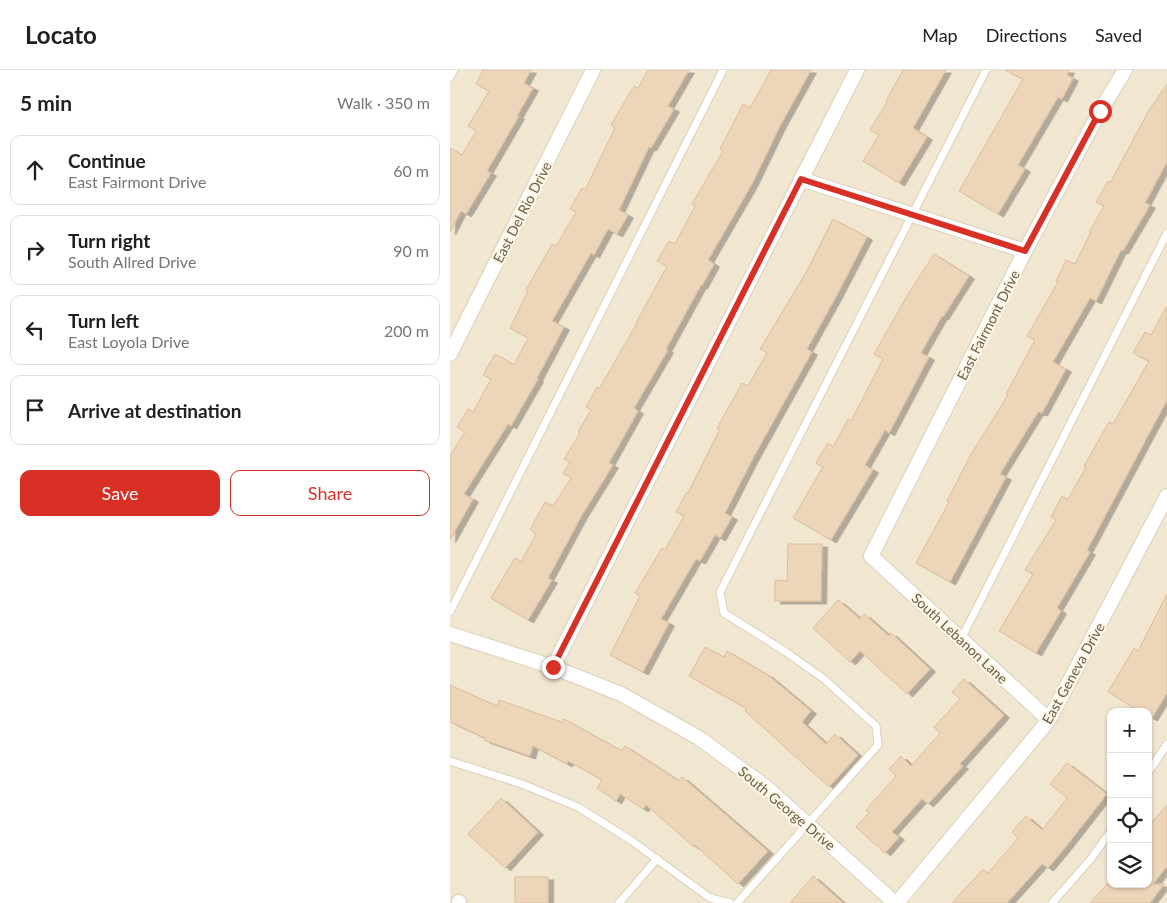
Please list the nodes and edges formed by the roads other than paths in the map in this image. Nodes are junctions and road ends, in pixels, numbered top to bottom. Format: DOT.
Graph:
graph roads {
  1 [pos="454,70"];
  2 [pos="593,70"];
  3 [pos="723,70"];
  4 [pos="858,70"];
  5 [pos="986,70"];
  6 [pos="1125,70"];
  7 [pos="450,77"];
  8 [pos="801,179"];
  9 [pos="911,214"];
  10 [pos="1167,233"];
  11 [pos="1025,251"];
  12 [pos="450,354"];
  13 [pos="1167,496"];
  14 [pos="871,556"];
  15 [pos="450,612"];
  16 [pos="450,634"];
  17 [pos="961,639"];
  18 [pos="553,667"];
  19 [pos="1049,720"];
  20 [pos="1167,744"];
  21 [pos="450,761"];
  22 [pos="1152,767"];
  23 [pos="808,824"];
  24 [pos="1107,837"];
  25 [pos="657,859"];
  26 [pos="619,903"];
  27 [pos="730,903"];
  28 [pos="737,903"];
  29 [pos="896,903"];
  30 [pos="1052,903"];
  1 -- 7 [label="lane"];
  2 -- 12 [label="street, East Del Rio Drive"];
  3 -- 15 [label="lane"];
  4 -- 8 [label="street"];
  5 -- 9 [label="lane"];
  6 -- 11 [label="street, East Fairmont Drive"];
  8 -- 9 [label="street"];
  8 -- 18 [label="street"];
  9 -- 11 [label="street"];
  9 -- 23 [label="lane"];
  10 -- 17 [label="lane"];
  11 -- 14 [label="street, East Fairmont Drive"];
  13 -- 19 [label="street, East Geneva Drive"];
  14 -- 17 [label="street, South Lebanon Lane"];
  16 -- 18 [label="street, South George Drive"];
  17 -- 19 [label="street, South Lebanon Lane"];
  18 -- 23 [label="street, South George Drive"];
  19 -- 29 [label="street, East Geneva Drive"];
  20 -- 22 [label="lane"];
  21 -- 25 [label="lane"];
  23 -- 28 [label="lane"];
  23 -- 29 [label="street, South George Drive"];
  24 -- 30 [label="lane"];
  25 -- 26 [label="lane"];
  25 -- 27 [label="lane"];
}
